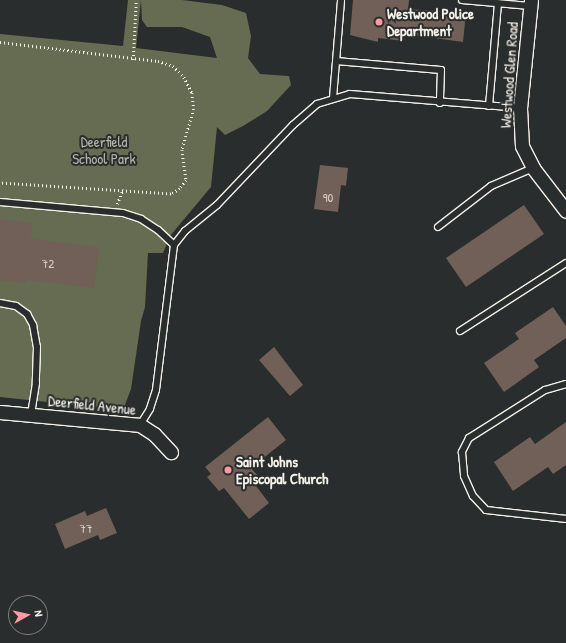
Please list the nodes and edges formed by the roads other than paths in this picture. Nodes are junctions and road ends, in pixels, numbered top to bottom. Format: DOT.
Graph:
graph roads {
  1 [pos="341,0"];
  2 [pos="462,0"];
  3 [pos="498,3"];
  4 [pos="531,3"];
  5 [pos="336,61"];
  6 [pos="333,98"];
  7 [pos="440,103"];
  8 [pos="489,106"];
  9 [pos="520,108"];
  10 [pos="533,168"];
  11 [pos="0,202"];
  12 [pos="566,211"];
  13 [pos="438,227"];
  14 [pos="174,245"];
  15 [pos="566,263"];
  16 [pos="0,303"];
  17 [pos="460,331"];
  18 [pos="566,384"];
  19 [pos="0,412"];
  20 [pos="31,415"];
  21 [pos="140,425"];
  22 [pos="171,452"];
  23 [pos="566,519"];
  1 -- 5 [label="lane"];
  2 -- 3 [label="lane"];
  3 -- 4 [label="lane"];
  3 -- 8 [label="lane"];
  4 -- 9 [label="street, Westwood Glen Road"];
  5 -- 6 [label="lane"];
  5 -- 7 [label="lane"];
  6 -- 7 [label="lane"];
  6 -- 14 [label="lane"];
  7 -- 8 [label="lane"];
  8 -- 9 [label="lane"];
  9 -- 10 [label="street, Westwood Glen Road"];
  10 -- 12 [label="street, Westwood Glen Road"];
  10 -- 13 [label="lane"];
  11 -- 14 [label="lane"];
  14 -- 21 [label="lane"];
  15 -- 17 [label="lane"];
  16 -- 20 [label="lane"];
  18 -- 23 [label="lane"];
  19 -- 20 [label="street, Deerfield Avenue"];
  20 -- 21 [label="street, Deerfield Avenue"];
  21 -- 22 [label="street, Deerfield Avenue"];
}
